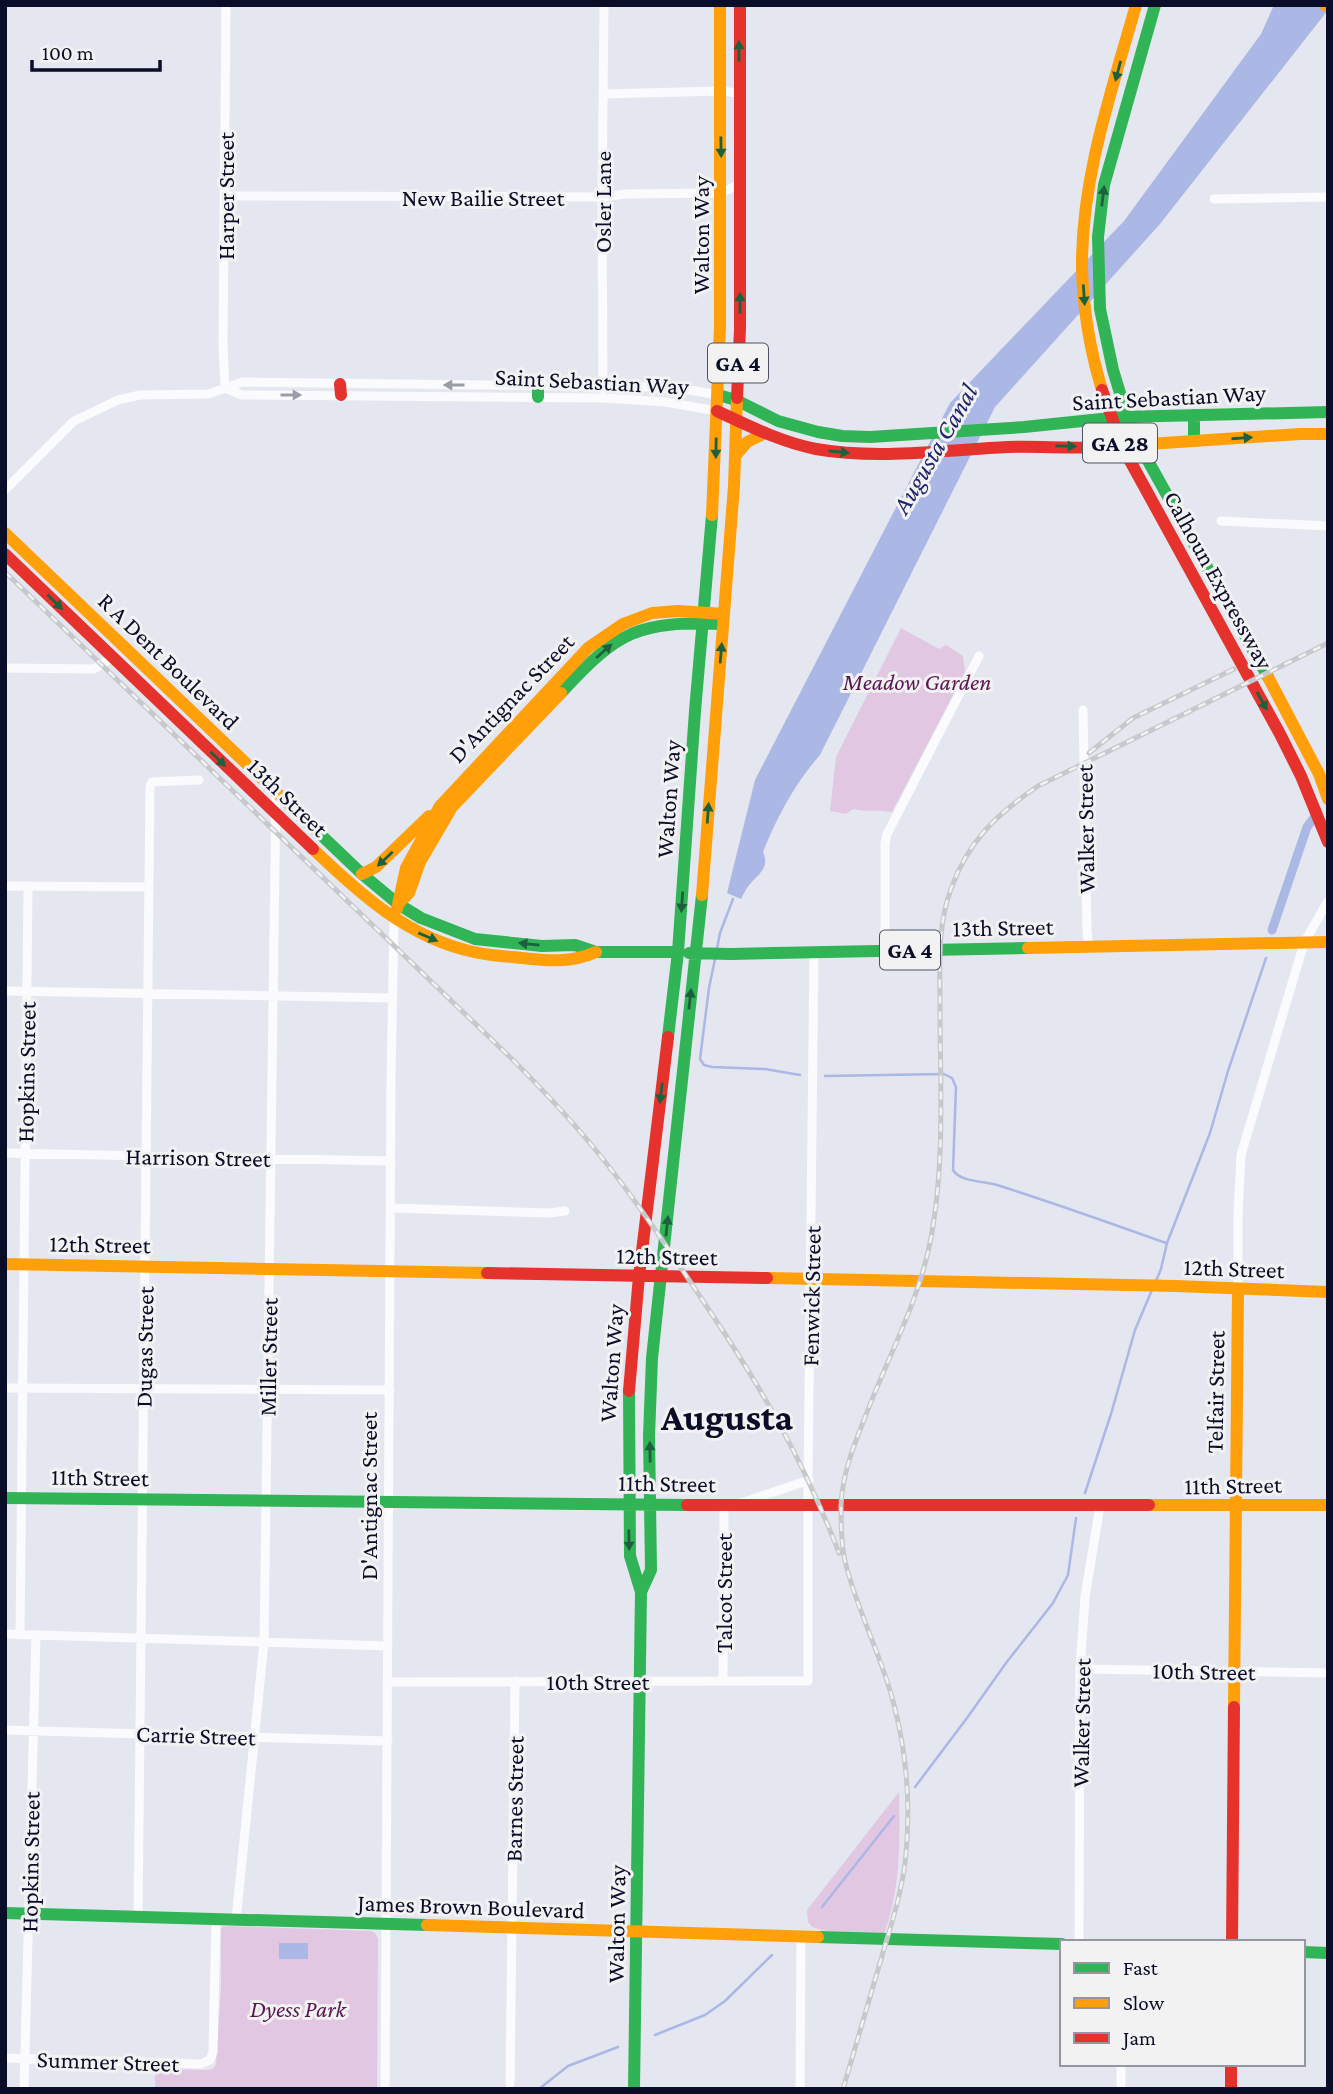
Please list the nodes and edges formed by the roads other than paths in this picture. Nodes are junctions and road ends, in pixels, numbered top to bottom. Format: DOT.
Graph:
graph roads {
  1 [pos="226,5"];
  2 [pos="604,5"];
  3 [pos="720,5"];
  4 [pos="740,5"];
  5 [pos="1136,5"];
  6 [pos="1155,5"];
  7 [pos="720,91"];
  8 [pos="739,93"];
  9 [pos="603,94"];
  10 [pos="740,184"];
  11 [pos="720,193"];
  12 [pos="225,196"];
  13 [pos="602,197"];
  14 [pos="1328,197"];
  15 [pos="1214,199"];
  16 [pos="721,247"];
  17 [pos="740,247"];
  18 [pos="603,387"];
  19 [pos="225,388"];
  20 [pos="538,391"];
  21 [pos="718,394"];
  22 [pos="604,398"];
  23 [pos="736,400"];
  24 [pos="717,411"];
  25 [pos="1328,412"];
  26 [pos="1194,415"];
  27 [pos="736,418"];
  28 [pos="1328,434"];
  29 [pos="769,435"];
  30 [pos="1194,441"];
  31 [pos="735,456"];
  32 [pos="5,490"];
  33 [pos="1221,521"];
  34 [pos="1328,526"];
  35 [pos="5,533"];
  36 [pos="5,554"];
  37 [pos="703,619"];
  38 [pos="723,619"];
  39 [pos="979,656"];
  40 [pos="113,657"];
  41 [pos="5,668"];
  42 [pos="1083,710"];
  43 [pos="200,780"];
  44 [pos="276,792"];
  45 [pos="1328,799"];
  46 [pos="440,806"];
  47 [pos="276,815"];
  48 [pos="1328,842"];
  49 [pos="362,874"];
  50 [pos="5,886"];
  51 [pos="28,887"];
  52 [pos="149,887"];
  53 [pos="1328,901"];
  54 [pos="398,904"];
  55 [pos="394,919"];
  56 [pos="1328,942"];
  57 [pos="1304,943"];
  58 [pos="1089,947"];
  59 [pos="885,951"];
  60 [pos="596,952"];
  61 [pos="814,952"];
  62 [pos="678,953"];
  63 [pos="695,954"];
  64 [pos="5,991"];
  65 [pos="27,992"];
  66 [pos="148,994"];
  67 [pos="273,996"];
  68 [pos="392,998"];
  69 [pos="5,1153"];
  70 [pos="25,1154"];
  71 [pos="146,1156"];
  72 [pos="271,1159"];
  73 [pos="391,1161"];
  74 [pos="391,1208"];
  75 [pos="565,1211"];
  76 [pos="5,1264"];
  77 [pos="24,1264"];
  78 [pos="145,1266"];
  79 [pos="269,1269"];
  80 [pos="390,1271"];
  81 [pos="639,1276"];
  82 [pos="661,1276"];
  83 [pos="811,1279"];
  84 [pos="1238,1289"];
  85 [pos="1328,1292"];
  86 [pos="5,1388"];
  87 [pos="23,1388"];
  88 [pos="144,1388"];
  89 [pos="267,1390"];
  90 [pos="390,1390"];
  91 [pos="808,1480"];
  92 [pos="22,1497"];
  93 [pos="5,1498"];
  94 [pos="143,1499"];
  95 [pos="266,1500"];
  96 [pos="389,1501"];
  97 [pos="629,1504"];
  98 [pos="651,1504"];
  99 [pos="729,1505"];
  100 [pos="1328,1505"];
  101 [pos="808,1506"];
  102 [pos="1100,1506"];
  103 [pos="1234,1507"];
  104 [pos="641,1592"];
  105 [pos="5,1634"];
  106 [pos="20,1635"];
  107 [pos="36,1635"];
  108 [pos="141,1638"];
  109 [pos="264,1642"];
  110 [pos="388,1646"];
  111 [pos="1080,1669"];
  112 [pos="1235,1672"];
  113 [pos="1328,1673"];
  114 [pos="515,1681"];
  115 [pos="640,1681"];
  116 [pos="723,1681"];
  117 [pos="808,1681"];
  118 [pos="388,1682"];
  119 [pos="5,1730"];
  120 [pos="34,1731"];
  121 [pos="140,1733"];
  122 [pos="256,1737"];
  123 [pos="388,1741"];
  124 [pos="5,1913"];
  125 [pos="29,1914"];
  126 [pos="138,1917"];
  127 [pos="216,1919"];
  128 [pos="236,1920"];
  129 [pos="387,1924"];
  130 [pos="512,1928"];
  131 [pos="636,1932"];
  132 [pos="801,1937"];
  133 [pos="1079,1940"];
  134 [pos="1232,1940"];
  135 [pos="1060,1944"];
  136 [pos="1305,1952"];
  137 [pos="1328,1953"];
  138 [pos="5,2058"];
  139 [pos="25,2059"];
  140 [pos="1121,2066"];
  141 [pos="1231,2066"];
  142 [pos="510,2084"];
  143 [pos="24,2089"];
  144 [pos="385,2089"];
  145 [pos="634,2089"];
  146 [pos="800,2089"];
  147 [pos="1121,2089"];
  148 [pos="1231,2089"];
  1 -- 12 [label="street, Harper Street"];
  2 -- 9 [label="street, Osler Lane"];
  3 -- 7 [label="main road, Walton Way / GA 4"];
  8 -- 4 [label="main road, Walton Way / GA 4, one-way"];
  5 -- 48 [label="main road, Calhoun Expressway / GA 28, one-way"];
  45 -- 6 [label="main road, Calhoun Expressway / GA 28, one-way"];
  7 -- 8 [label="street"];
  7 -- 9 [label="street"];
  7 -- 11 [label="main road, Walton Way / GA 4, one-way"];
  8 -- 10 [label="main road, Walton Way / GA 4"];
  9 -- 13 [label="street, Osler Lane"];
  10 -- 11 [label="street, New Bailie Street"];
  10 -- 17 [label="main road, Walton Way / GA 4"];
  11 -- 13 [label="street, New Bailie Street"];
  11 -- 16 [label="main road, Walton Way / GA 4"];
  12 -- 13 [label="street, New Bailie Street"];
  12 -- 19 [label="street, Harper Street"];
  13 -- 18 [label="street, Osler Lane"];
  14 -- 15 [label="street"];
  16 -- 17 [label="main road"];
  16 -- 21 [label="main road, Walton Way / GA 4"];
  23 -- 17 [label="main road, Walton Way / GA 4, one-way"];
  18 -- 20 [label="street, Saint Sebastian Way"];
  18 -- 21 [label="street, Saint Sebastian Way"];
  18 -- 22 [label="street, Osler Lane"];
  19 -- 20 [label="street, Saint Sebastian Way"];
  19 -- 32 [label="street, Saint Sebastian Way"];
  20 -- 22 [label="street, Saint Sebastian Way"];
  21 -- 23 [label="main road, Saint Sebastian Way"];
  21 -- 24 [label="main road, Walton Way / GA 4"];
  22 -- 24 [label="street, Saint Sebastian Way"];
  23 -- 26 [label="main road, Saint Sebastian Way"];
  23 -- 27 [label="main road, Walton Way / GA 4"];
  24 -- 27 [label="main road, Saint Sebastian Way"];
  24 -- 37 [label="main road, Walton Way / GA 4, one-way"];
  25 -- 26 [label="main road, Saint Sebastian Way"];
  26 -- 30 [label="main road"];
  27 -- 29 [label="main road, Saint Sebastian Way"];
  27 -- 31 [label="main road, Walton Way / GA 4"];
  30 -- 28 [label="main road, Saint Sebastian Way, one-way"];
  29 -- 30 [label="main road, Saint Sebastian Way, one-way"];
  29 -- 31 [label="main road"];
  31 -- 38 [label="main road, Walton Way / GA 4"];
  33 -- 34 [label="street"];
  35 -- 44 [label="main road, R A Dent Boulevard"];
  36 -- 40 [label="main road, 13th Street, one-way"];
  37 -- 38 [label="main road, D'Antignac Street"];
  37 -- 46 [label="main road, D'Antignac Street"];
  54 -- 37 [label="main road, D'Antignac Street, one-way"];
  37 -- 62 [label="main road, Walton Way / GA 4, one-way"];
  63 -- 38 [label="main road, Walton Way / GA 4, one-way"];
  39 -- 59 [label="street"];
  40 -- 41 [label="street"];
  40 -- 47 [label="main road, 13th Street, one-way"];
  42 -- 58 [label="street, Walker Street"];
  43 -- 52 [label="street, Dugas Street"];
  44 -- 47 [label="street, Miller Street"];
  44 -- 49 [label="main road, R A Dent Boulevard"];
  46 -- 49 [label="main road, one-way"];
  46 -- 54 [label="main road, D'Antignac Street"];
  47 -- 55 [label="main road, 13th Street"];
  47 -- 67 [label="street, Miller Street"];
  49 -- 54 [label="main road, R A Dent Boulevard"];
  50 -- 51 [label="street"];
  51 -- 52 [label="street"];
  51 -- 65 [label="street, Hopkins Street"];
  52 -- 66 [label="street, Dugas Street"];
  53 -- 57 [label="street, Telfair Street"];
  54 -- 55 [label="main road, D'Antignac Street"];
  60 -- 54 [label="main road, 13th Street, one-way"];
  55 -- 60 [label="main road, 13th Street, one-way"];
  55 -- 68 [label="street, D'Antignac Street"];
  56 -- 57 [label="main road, 13th Street / GA 4"];
  57 -- 58 [label="main road, 13th Street / GA 4"];
  57 -- 84 [label="street, Telfair Street"];
  58 -- 59 [label="main road, 13th Street / GA 4"];
  59 -- 61 [label="main road, 13th Street / GA 4"];
  60 -- 62 [label="main road, 13th Street"];
  61 -- 63 [label="main road, 13th Street / GA 4"];
  61 -- 83 [label="street, Fenwick Street"];
  62 -- 63 [label="main road, 13th Street / GA 4"];
  62 -- 81 [label="main road, Walton Way, one-way"];
  82 -- 63 [label="main road, Walton Way, one-way"];
  64 -- 65 [label="street"];
  65 -- 66 [label="street"];
  65 -- 70 [label="street, Hopkins Street"];
  66 -- 67 [label="street"];
  66 -- 71 [label="street, Dugas Street"];
  67 -- 68 [label="street"];
  67 -- 72 [label="street, Miller Street"];
  68 -- 73 [label="street, D'Antignac Street"];
  69 -- 70 [label="street, Harrison Street"];
  70 -- 71 [label="street, Harrison Street"];
  70 -- 77 [label="street, Hopkins Street"];
  71 -- 72 [label="street, Harrison Street"];
  71 -- 78 [label="street, Dugas Street"];
  72 -- 73 [label="street, Harrison Street"];
  72 -- 79 [label="street, Miller Street"];
  73 -- 74 [label="street, D'Antignac Street"];
  74 -- 75 [label="street"];
  74 -- 80 [label="street, D'Antignac Street"];
  76 -- 77 [label="main road, 12th Street"];
  77 -- 78 [label="main road, 12th Street"];
  77 -- 87 [label="street, Hopkins Street"];
  78 -- 79 [label="main road, 12th Street"];
  78 -- 88 [label="street, Dugas Street"];
  79 -- 80 [label="main road, 12th Street"];
  79 -- 89 [label="street, Miller Street"];
  80 -- 81 [label="main road, 12th Street"];
  80 -- 90 [label="street, D'Antignac Street"];
  81 -- 82 [label="main road, 12th Street"];
  81 -- 97 [label="main road, Walton Way"];
  82 -- 83 [label="main road, 12th Street"];
  98 -- 82 [label="main road, Walton Way, one-way"];
  83 -- 84 [label="main road, 12th Street"];
  83 -- 91 [label="street, Fenwick Street"];
  84 -- 85 [label="main road, 12th Street"];
  84 -- 103 [label="main road, Telfair Street"];
  86 -- 87 [label="street"];
  87 -- 88 [label="street"];
  87 -- 92 [label="street, Hopkins Street"];
  88 -- 89 [label="street"];
  88 -- 94 [label="street, Dugas Street"];
  89 -- 90 [label="street"];
  89 -- 95 [label="street, Miller Street"];
  90 -- 96 [label="street, D'Antignac Street"];
  91 -- 99 [label="street"];
  91 -- 101 [label="street, Fenwick Street"];
  92 -- 93 [label="main road, 11th Street"];
  92 -- 94 [label="main road, 11th Street"];
  92 -- 106 [label="street, Hopkins Street"];
  94 -- 95 [label="main road, 11th Street"];
  94 -- 108 [label="street, Dugas Street"];
  95 -- 96 [label="main road, 11th Street"];
  95 -- 109 [label="street, Miller Street"];
  96 -- 97 [label="main road, 11th Street"];
  96 -- 110 [label="street, D'Antignac Street"];
  97 -- 98 [label="main road, 11th Street"];
  97 -- 104 [label="main road, Walton Way, one-way"];
  98 -- 99 [label="main road, 11th Street"];
  98 -- 104 [label="main road, Walton Way"];
  99 -- 101 [label="main road, 11th Street"];
  99 -- 116 [label="street, Talcot Street"];
  100 -- 103 [label="main road, 11th Street"];
  101 -- 102 [label="main road, 11th Street"];
  101 -- 117 [label="street, Fenwick Street"];
  102 -- 103 [label="main road, 11th Street"];
  102 -- 111 [label="street, Walker Street"];
  103 -- 112 [label="main road, Telfair Street"];
  104 -- 115 [label="main road, Walton Way"];
  105 -- 106 [label="street"];
  106 -- 107 [label="street"];
  107 -- 108 [label="street"];
  107 -- 120 [label="street, Hopkins Street"];
  108 -- 109 [label="street"];
  108 -- 121 [label="street, Dugas Street"];
  109 -- 110 [label="street"];
  109 -- 122 [label="street, Miller Street"];
  110 -- 118 [label="street, D'Antignac Street"];
  111 -- 112 [label="street, 10th Street"];
  111 -- 133 [label="street, Walker Street"];
  112 -- 113 [label="street, 10th Street"];
  112 -- 134 [label="main road, Telfair Street"];
  114 -- 115 [label="street, 10th Street"];
  114 -- 118 [label="street, 10th Street"];
  114 -- 130 [label="street, Barnes Street"];
  115 -- 116 [label="street, 10th Street"];
  115 -- 131 [label="main road, Walton Way"];
  116 -- 117 [label="street, 10th Street"];
  118 -- 123 [label="street, D'Antignac Street"];
  119 -- 120 [label="street, Carrie Street"];
  120 -- 121 [label="street, Carrie Street"];
  120 -- 125 [label="street, Hopkins Street"];
  121 -- 122 [label="street, Carrie Street"];
  121 -- 126 [label="street, Dugas Street"];
  122 -- 123 [label="street, Carrie Street"];
  122 -- 128 [label="street, Miller Street"];
  123 -- 129 [label="street, D'Antignac Street"];
  124 -- 125 [label="main road, James Brown Boulevard"];
  125 -- 126 [label="main road, James Brown Boulevard"];
  125 -- 139 [label="street, Hopkins Street"];
  126 -- 127 [label="main road, James Brown Boulevard"];
  127 -- 128 [label="main road, James Brown Boulevard"];
  127 -- 139 [label="street, Summer Street"];
  128 -- 129 [label="main road, James Brown Boulevard"];
  129 -- 130 [label="main road, James Brown Boulevard"];
  129 -- 144 [label="street, D'Antignac Street"];
  130 -- 131 [label="main road, James Brown Boulevard"];
  130 -- 142 [label="street, Barnes Street"];
  131 -- 132 [label="main road, James Brown Boulevard"];
  131 -- 145 [label="main road, Walton Way"];
  132 -- 135 [label="main road, James Brown Boulevard"];
  132 -- 146 [label="street"];
  136 -- 137 [label="main road"];
  138 -- 139 [label="street, Summer Street"];
  139 -- 143 [label="street, Hopkins Street"];
  140 -- 147 [label="street"];
  141 -- 148 [label="main road"];
}
